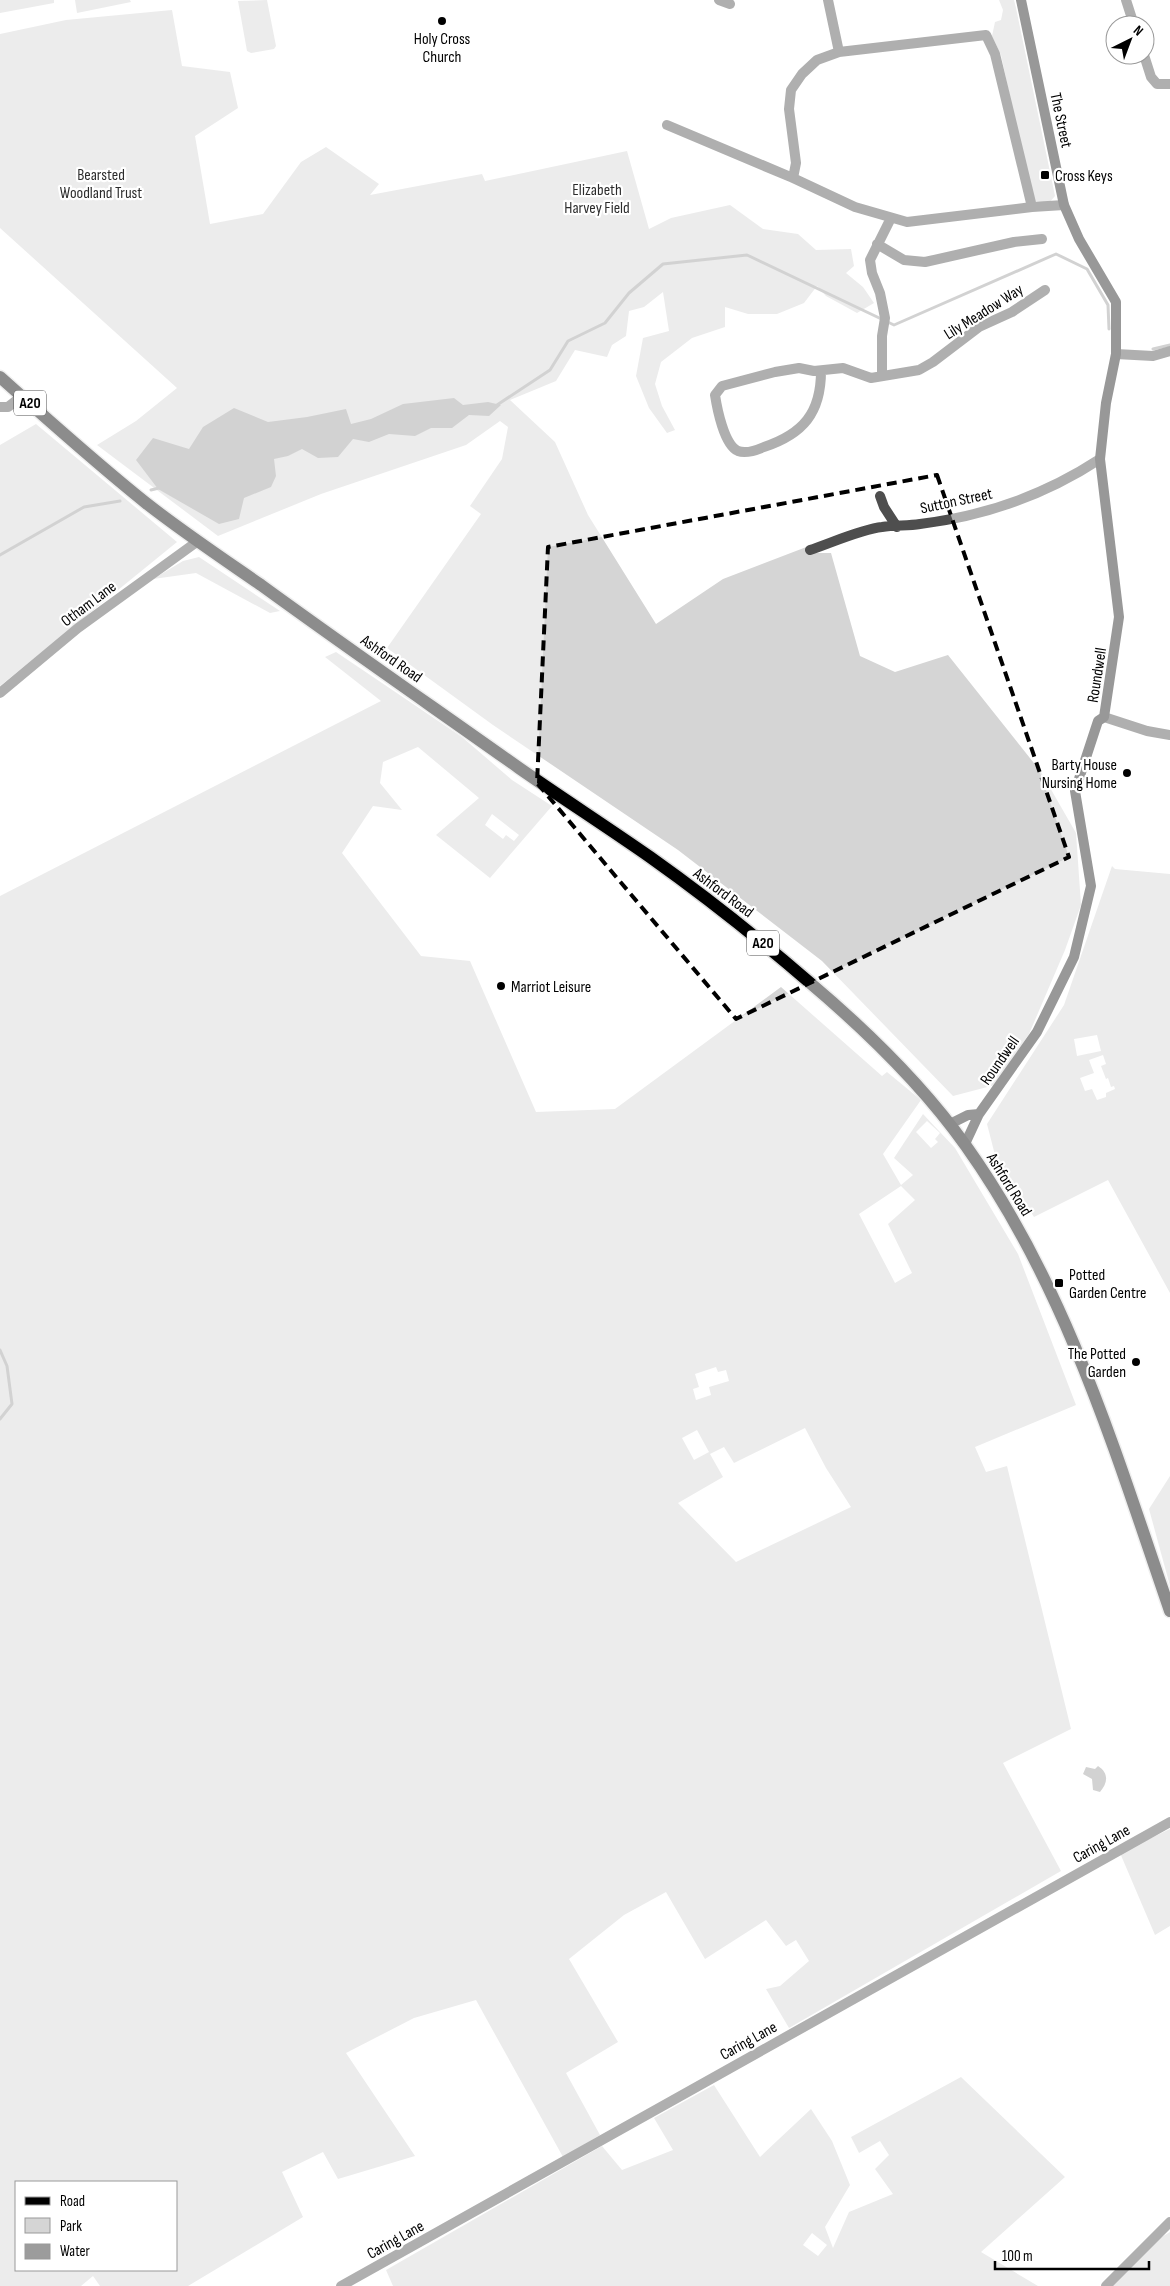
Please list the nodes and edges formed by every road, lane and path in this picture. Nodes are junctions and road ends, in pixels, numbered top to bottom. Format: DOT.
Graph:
graph roads {
  1 [pos="828,0"];
  2 [pos="1021,0"];
  3 [pos="1126,0"];
  4 [pos="1131,15"];
  5 [pos="839,52"];
  6 [pos="1147,65"];
  7 [pos="1170,84"];
  8 [pos="667,125"];
  9 [pos="793,178"];
  10 [pos="1064,206"];
  11 [pos="1032,207"];
  12 [pos="891,218"];
  13 [pos="1042,239"];
  14 [pos="877,244"];
  15 [pos="1045,290"];
  16 [pos="1170,351"];
  17 [pos="1116,354"];
  18 [pos="821,371"];
  19 [pos="882,376"];
  20 [pos="0,377"];
  21 [pos="22,396"];
  22 [pos="0,407"];
  23 [pos="1100,459"];
  24 [pos="880,496"];
  25 [pos="897,527"];
  26 [pos="198,541"];
  27 [pos="810,550"];
  28 [pos="0,693"];
  29 [pos="1104,717"];
  30 [pos="1170,735"];
  31 [pos="979,1114"];
  32 [pos="950,1124"];
  33 [pos="965,1144"];
  34 [pos="1170,1611"];
  35 [pos="1170,1822"];
  36 [pos="1170,2222"];
  37 [pos="341,2286"];
  38 [pos="1106,2286"];
  1 -- 5 [label="street"];
  2 -- 10 [label="street, The Street"];
  3 -- 4 [label="street"];
  5 -- 9 [label="street"];
  5 -- 11 [label="street"];
  6 -- 7 [label="street"];
  8 -- 9 [label="street"];
  9 -- 12 [label="street"];
  10 -- 11 [label="street"];
  10 -- 17 [label="street, The Street"];
  11 -- 12 [label="street"];
  12 -- 14 [label="street"];
  13 -- 14 [label="street"];
  14 -- 19 [label="street"];
  15 -- 19 [label="street, Lily Meadow Way"];
  16 -- 17 [label="street"];
  17 -- 23 [label="street, Roundwell"];
  18 -- 18 [label="street, Lily Meadow Way"];
  18 -- 19 [label="street, Lily Meadow Way"];
  20 -- 21 [label="main road, Ashford Road / A20"];
  21 -- 22 [label="street"];
  21 -- 26 [label="main road, Ashford Road / A20"];
  23 -- 25 [label="street, Sutton Street"];
  23 -- 29 [label="street, Roundwell"];
  24 -- 25 [label="street"];
  25 -- 27 [label="street, Sutton Street"];
  26 -- 28 [label="street, Otham Lane"];
  26 -- 32 [label="main road, Ashford Road / A20"];
  29 -- 30 [label="street"];
  29 -- 31 [label="street, Roundwell"];
  31 -- 32 [label="street"];
  31 -- 33 [label="street, Roundwell"];
  32 -- 33 [label="main road, Ashford Road / A20"];
  33 -- 34 [label="main road, Ashford Road / A20"];
  35 -- 37 [label="street, Caring Lane"];
  36 -- 38 [label="street"];
}
